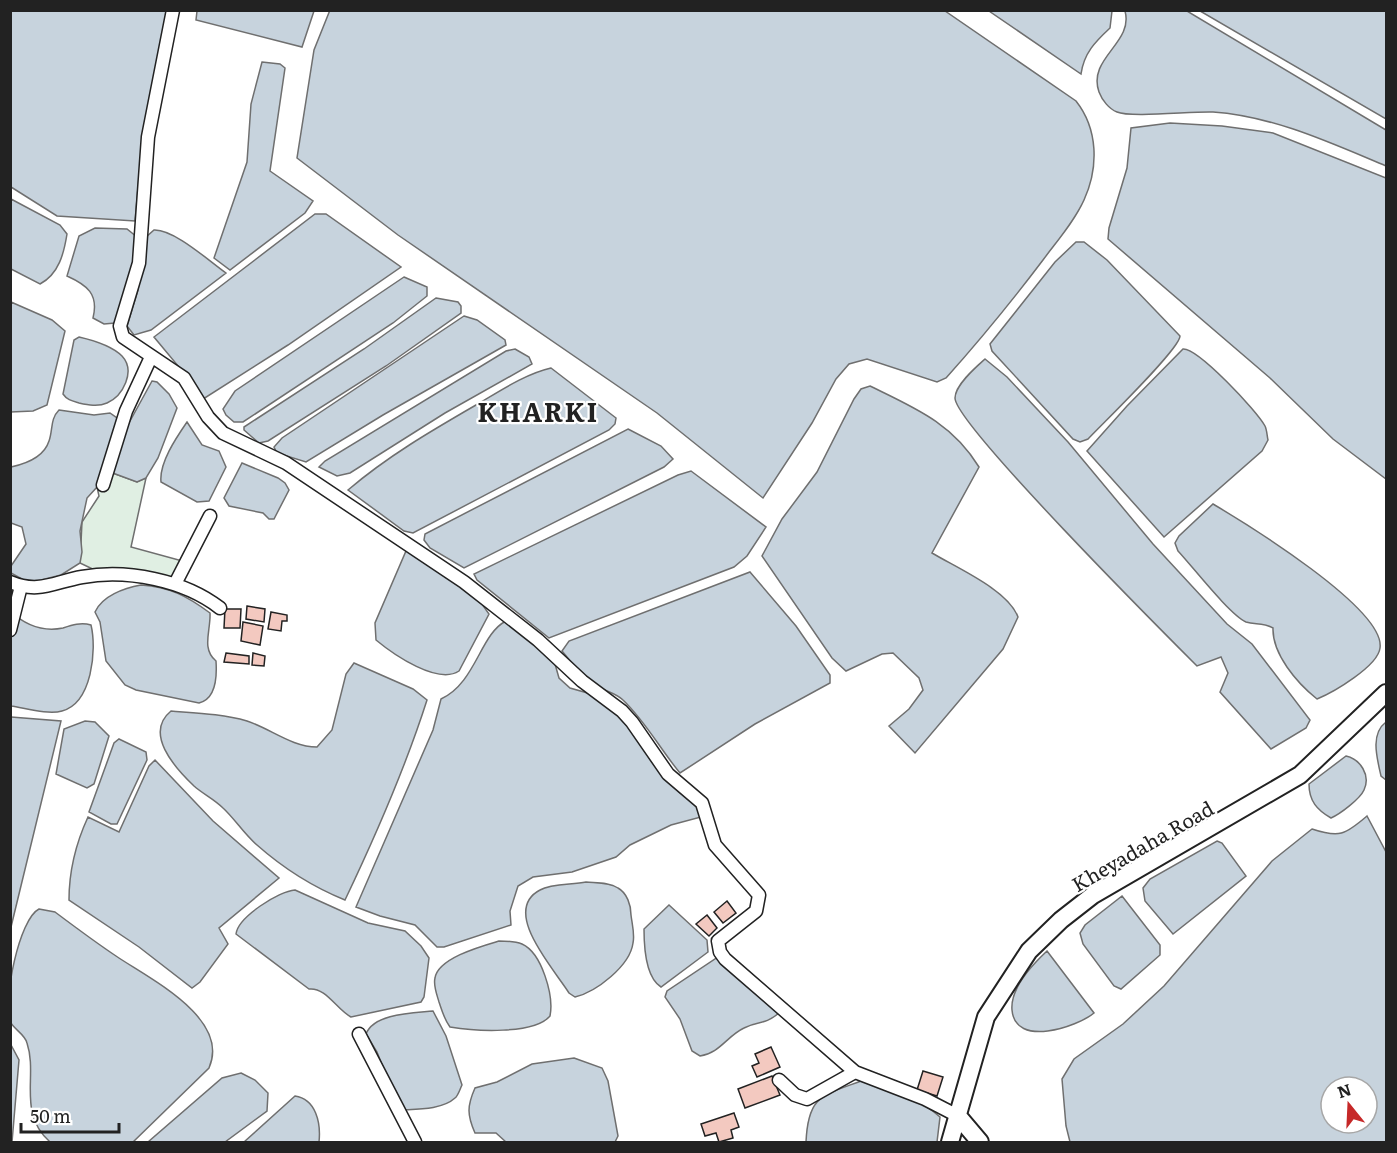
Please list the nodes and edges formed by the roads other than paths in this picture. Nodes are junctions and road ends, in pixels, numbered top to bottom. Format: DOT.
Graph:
graph roads {
  1 [pos="173,10"];
  2 [pos="151,357"];
  3 [pos="103,485"];
  4 [pos="210,516"];
  5 [pos="16,584"];
  6 [pos="175,584"];
  7 [pos="220,608"];
  8 [pos="10,630"];
  9 [pos="1386,693"];
  10 [pos="358,1034"];
  11 [pos="855,1072"];
  12 [pos="779,1080"];
  13 [pos="958,1116"];
  14 [pos="415,1143"];
  15 [pos="950,1143"];
  16 [pos="980,1143"];
  1 -- 2 [label="street"];
  2 -- 3 [label="street"];
  2 -- 11 [label="street"];
  4 -- 6 [label="street"];
  5 -- 6 [label="street"];
  5 -- 8 [label="street"];
  6 -- 7 [label="street"];
  9 -- 13 [label="main road, Kheyadaha Road"];
  10 -- 14 [label="street"];
  11 -- 12 [label="street"];
  11 -- 13 [label="street"];
  13 -- 15 [label="main road, Kheyadaha Road"];
  13 -- 16 [label="main road"];
}
